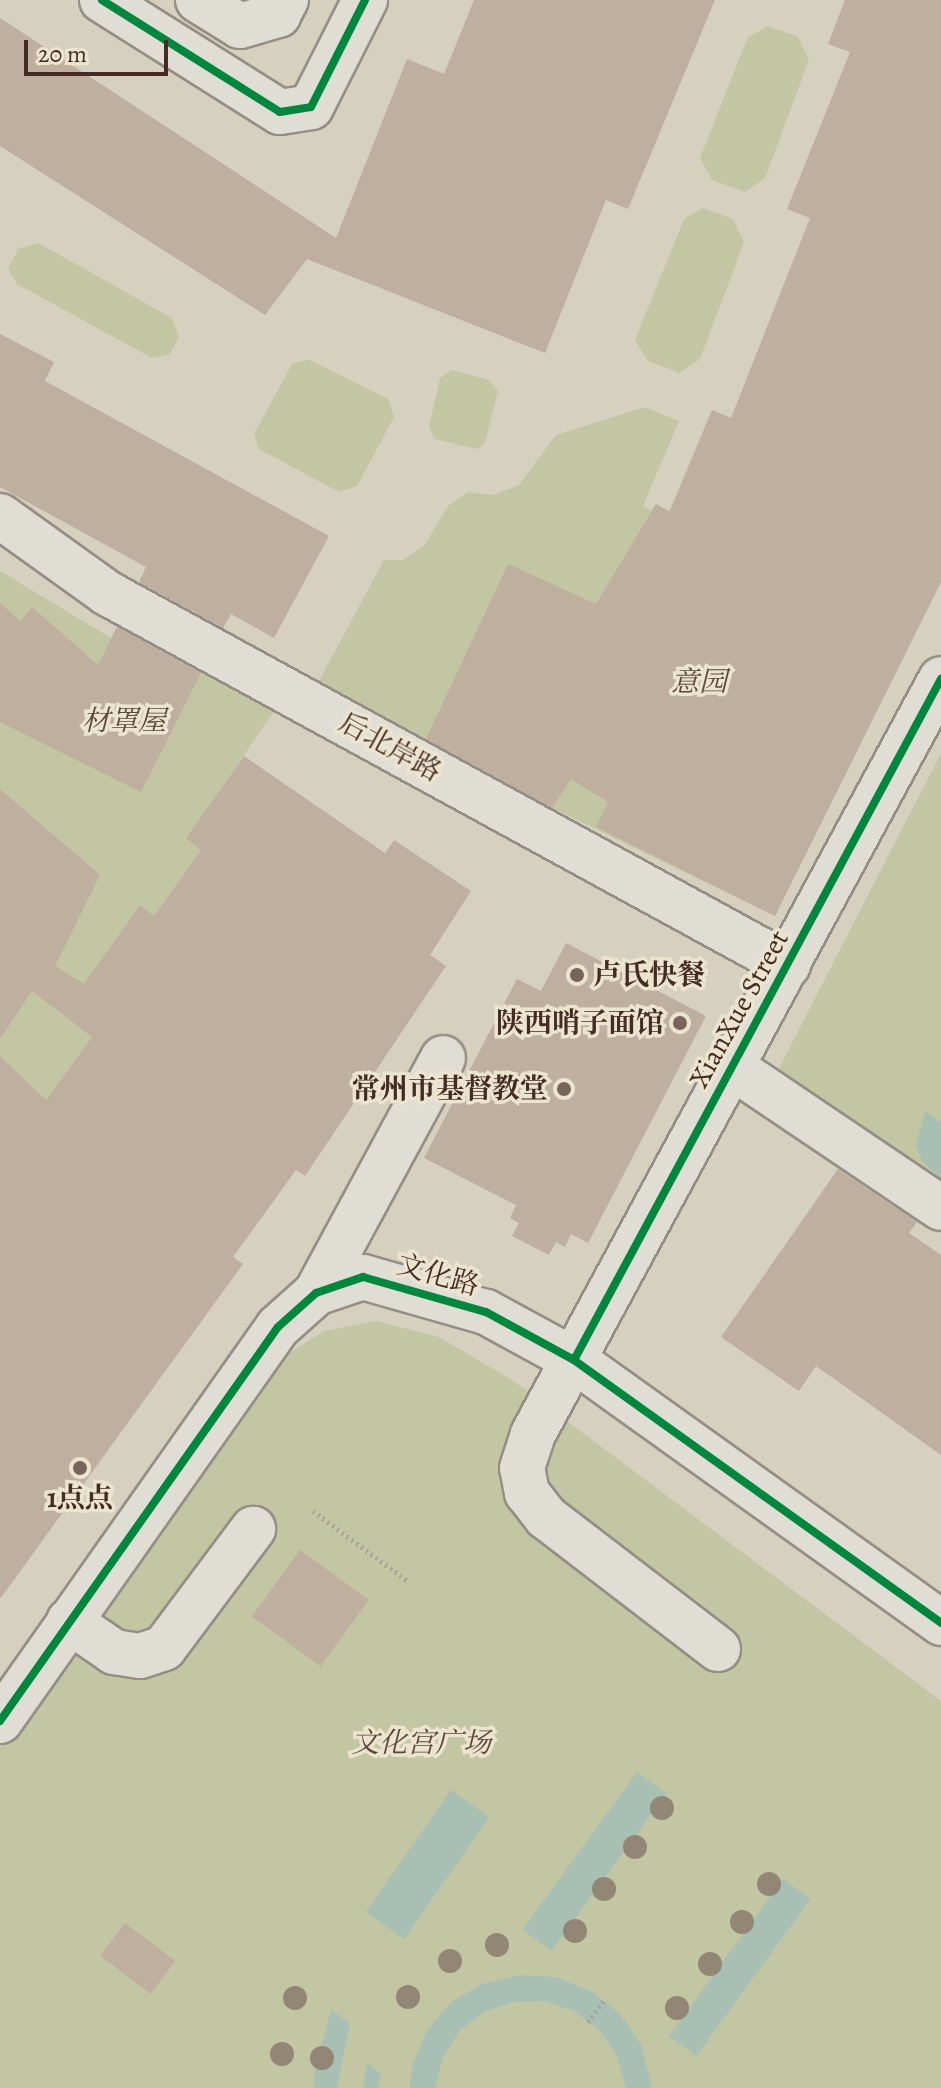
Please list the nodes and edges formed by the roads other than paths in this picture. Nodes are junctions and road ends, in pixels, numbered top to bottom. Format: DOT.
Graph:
graph roads {
  1 [pos="102,0"];
  2 [pos="198,0"];
  3 [pos="286,0"];
  4 [pos="365,0"];
  5 [pos="0,516"];
  6 [pos="941,679"];
  7 [pos="788,965"];
  8 [pos="443,1058"];
  9 [pos="732,1067"];
  10 [pos="941,1208"];
  11 [pos="316,1293"];
  12 [pos="574,1360"];
  13 [pos="253,1529"];
  14 [pos="69,1621"];
  15 [pos="941,1623"];
  16 [pos="718,1649"];
  17 [pos="0,1721"];
  1 -- 4 [label="street"];
  2 -- 3 [label="street"];
  5 -- 7 [label="street, 后北岸路"];
  6 -- 7 [label="street, XianXue Street"];
  7 -- 9 [label="street, XianXue Street"];
  8 -- 11 [label="street"];
  9 -- 10 [label="street"];
  9 -- 12 [label="street, XianXue Street"];
  11 -- 12 [label="street, 文化路"];
  11 -- 14 [label="street, 文化路"];
  12 -- 15 [label="street, 文化路"];
  12 -- 16 [label="street, XianXue Street"];
  13 -- 14 [label="street"];
  14 -- 17 [label="street, 文化路"];
}
